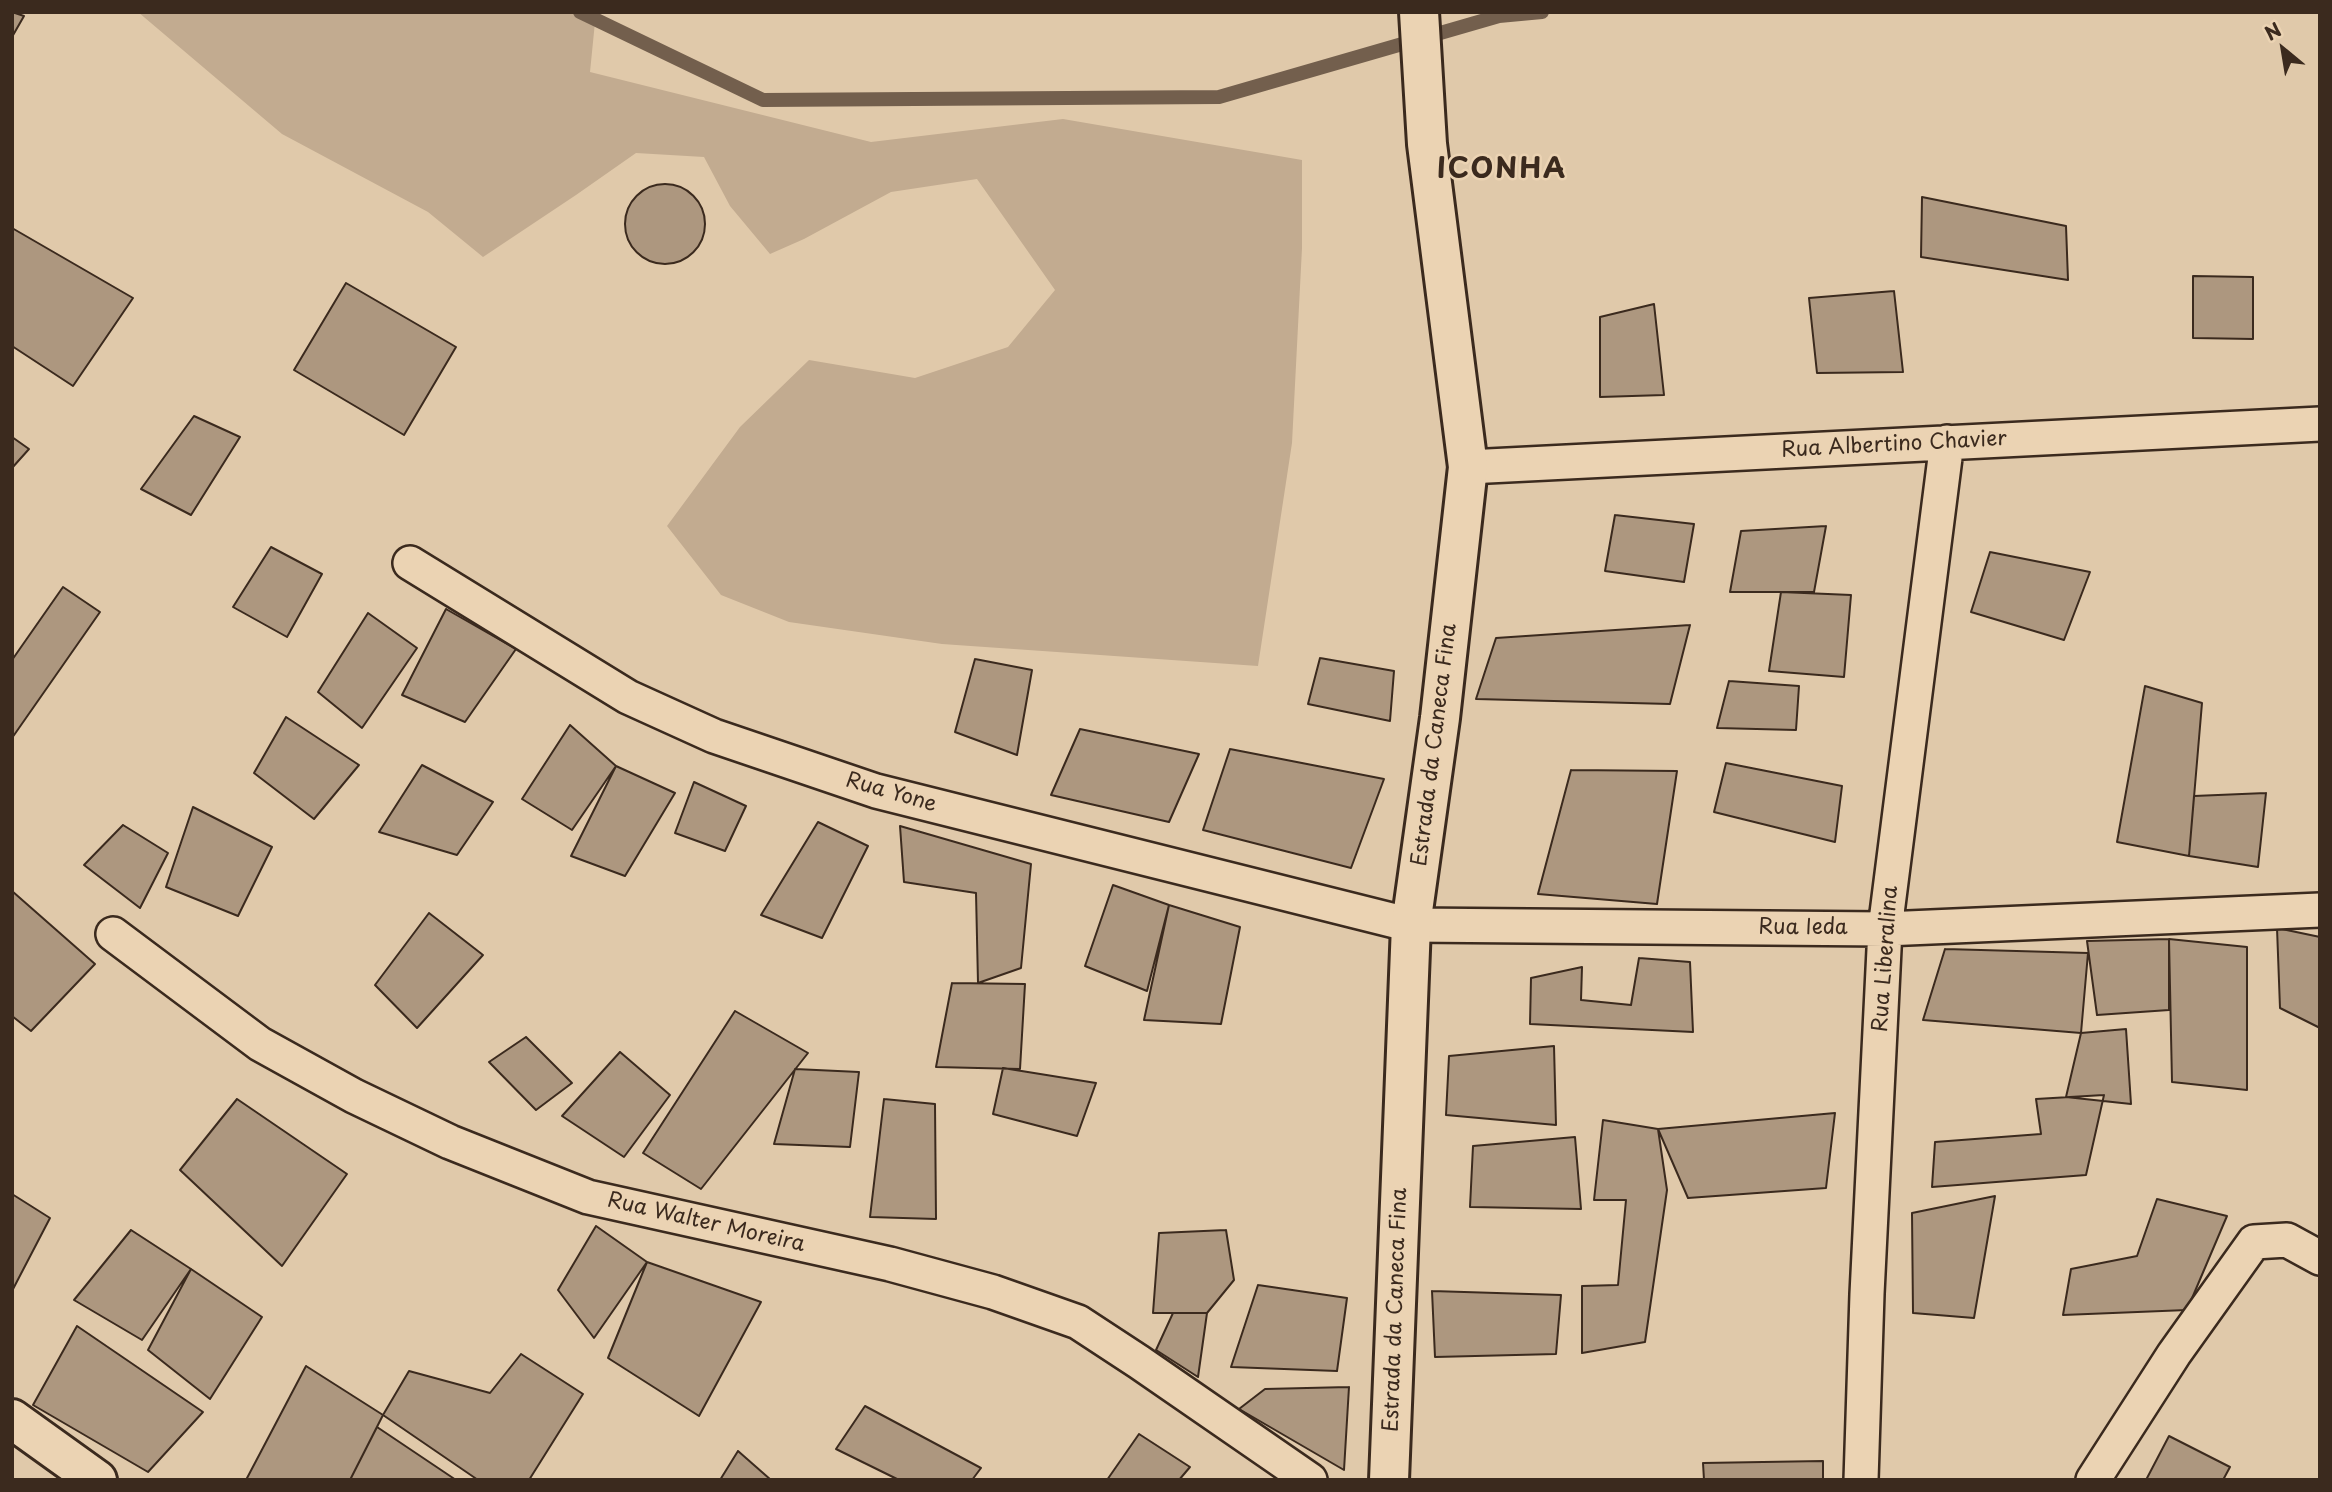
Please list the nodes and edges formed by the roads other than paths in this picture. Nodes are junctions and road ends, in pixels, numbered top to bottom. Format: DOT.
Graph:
graph roads {
  1 [pos="1419,12"];
  2 [pos="2320,424"];
  3 [pos="1947,442"];
  4 [pos="1468,467"];
  5 [pos="410,563"];
  6 [pos="2320,910"];
  7 [pos="1411,925"];
  8 [pos="1885,929"];
  9 [pos="113,934"];
  10 [pos="2320,1258"];
  11 [pos="12,1419"];
  12 [pos="97,1480"];
  13 [pos="1310,1480"];
  14 [pos="1389,1480"];
  15 [pos="1861,1480"];
  16 [pos="2093,1480"];
  1 -- 4 [label="street, Estrada da Caneca Fina"];
  2 -- 3 [label="street, Rua Albertino Chavier"];
  3 -- 4 [label="street, Rua Albertino Chavier"];
  3 -- 8 [label="street, Rua Liberalina"];
  4 -- 7 [label="street, Estrada da Caneca Fina"];
  5 -- 7 [label="street, Rua Yone"];
  6 -- 8 [label="street, Rua Ieda"];
  7 -- 8 [label="street, Rua Ieda"];
  7 -- 14 [label="street, Estrada da Caneca Fina"];
  8 -- 15 [label="street, Rua Liberalina"];
  9 -- 13 [label="street, Rua Walter Moreira"];
  10 -- 16 [label="street"];
  11 -- 12 [label="street"];
}
